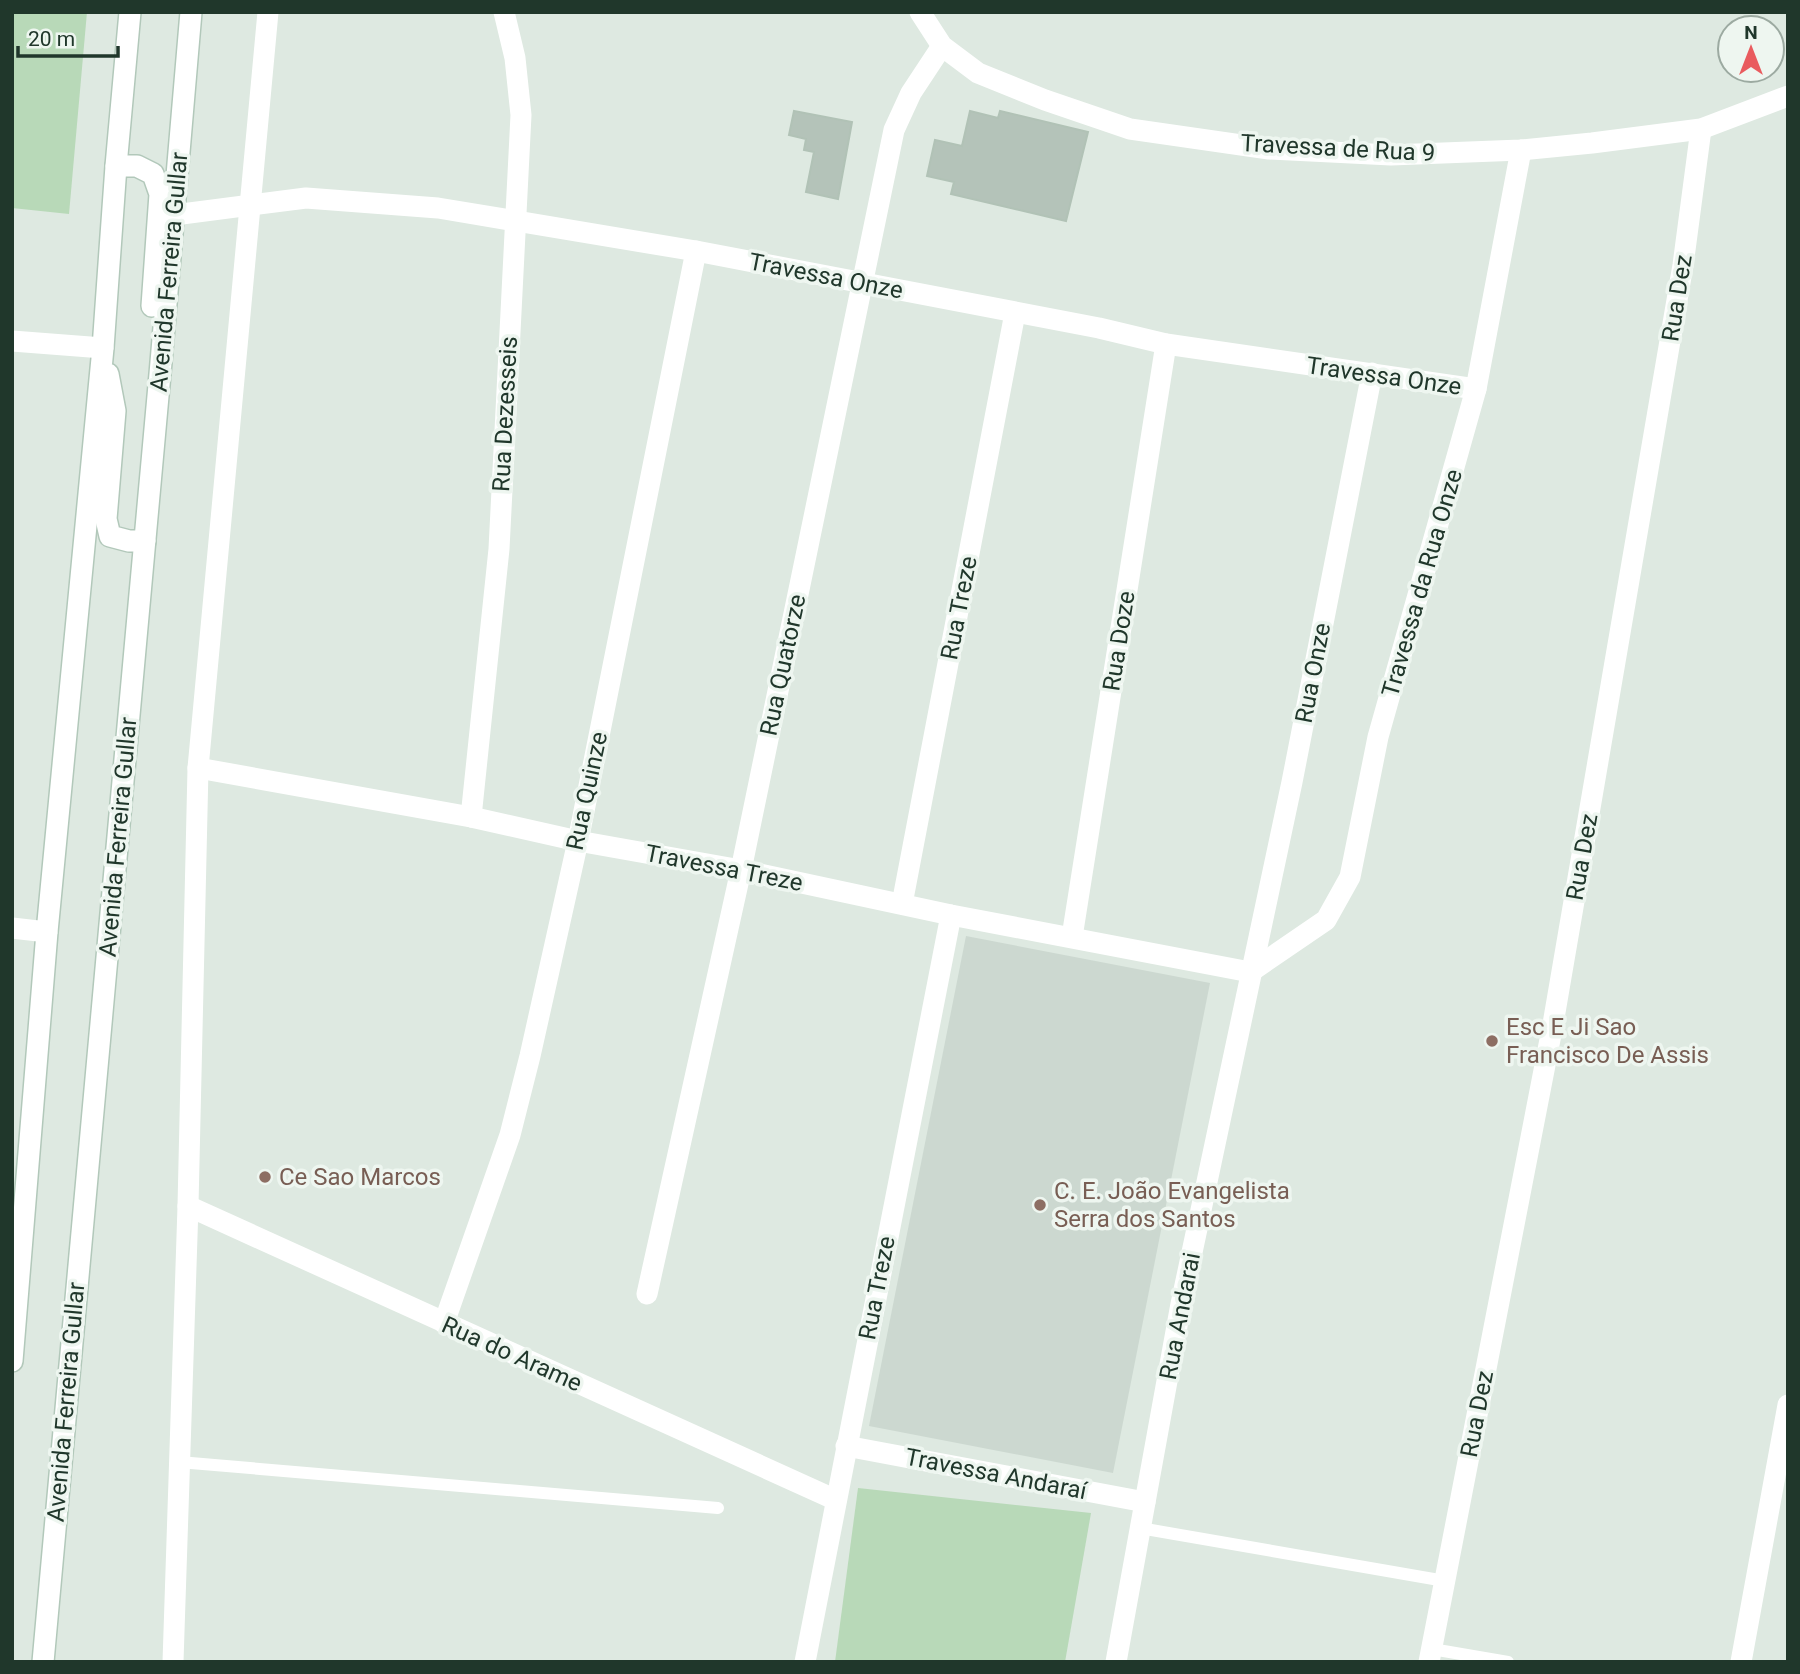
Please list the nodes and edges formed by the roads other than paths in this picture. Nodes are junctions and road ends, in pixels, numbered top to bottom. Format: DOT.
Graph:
graph roads {
  1 [pos="130,12"];
  2 [pos="191,12"];
  3 [pos="268,12"];
  4 [pos="504,12"];
  5 [pos="920,12"];
  6 [pos="942,46"];
  7 [pos="1788,96"];
  8 [pos="1701,129"];
  9 [pos="1521,150"];
  10 [pos="116,166"];
  11 [pos="250,206"];
  12 [pos="174,215"];
  13 [pos="515,220"];
  14 [pos="696,251"];
  15 [pos="862,282"];
  16 [pos="1015,313"];
  17 [pos="12,341"];
  18 [pos="1166,344"];
  19 [pos="103,348"];
  20 [pos="1372,373"];
  21 [pos="160,374"];
  22 [pos="1476,389"];
  23 [pos="145,541"];
  24 [pos="198,768"];
  25 [pos="471,817"];
  26 [pos="578,841"];
  27 [pos="741,870"];
  28 [pos="902,904"];
  29 [pos="951,915"];
  30 [pos="12,929"];
  31 [pos="47,932"];
  32 [pos="1072,937"];
  33 [pos="1250,972"];
  34 [pos="188,1206"];
  35 [pos="647,1294"];
  36 [pos="444,1323"];
  37 [pos="12,1361"];
  38 [pos="1788,1405"];
  39 [pos="846,1446"];
  40 [pos="179,1462"];
  41 [pos="836,1500"];
  42 [pos="1145,1502"];
  43 [pos="718,1508"];
  44 [pos="1140,1528"];
  45 [pos="1445,1581"];
  46 [pos="1431,1656"];
  47 [pos="43,1662"];
  48 [pos="173,1662"];
  49 [pos="805,1662"];
  50 [pos="1116,1662"];
  51 [pos="1508,1662"];
  52 [pos="1741,1662"];
  1 -- 10 [label="street"];
  2 -- 12 [label="street, Avenida Ferreira Gullar"];
  3 -- 11 [label="street"];
  4 -- 13 [label="street, Rua Dezesseis"];
  5 -- 6 [label="street, Travessa de Rua 9"];
  6 -- 9 [label="street, Travessa de Rua 9"];
  6 -- 15 [label="street, Rua Quatorze"];
  7 -- 8 [label="street, Travessa de Rua 9"];
  8 -- 9 [label="street, Travessa de Rua 9"];
  8 -- 45 [label="street, Rua Dez"];
  9 -- 22 [label="street, Travessa da Rua Onze"];
  10 -- 19 [label="street"];
  10 -- 21 [label="street"];
  11 -- 12 [label="street, Travessa Onze"];
  11 -- 13 [label="street, Travessa Onze"];
  11 -- 24 [label="street"];
  12 -- 21 [label="street, Avenida Ferreira Gullar"];
  13 -- 14 [label="street, Travessa Onze"];
  13 -- 25 [label="street, Rua Dezesseis"];
  14 -- 15 [label="street, Travessa Onze"];
  14 -- 26 [label="street, Rua Quinze"];
  15 -- 16 [label="street, Travessa Onze"];
  15 -- 27 [label="street, Rua Quatorze"];
  16 -- 18 [label="street, Travessa Onze"];
  16 -- 28 [label="street, Rua Treze"];
  17 -- 19 [label="street"];
  18 -- 20 [label="street, Travessa Onze"];
  18 -- 32 [label="street, Rua Doze"];
  19 -- 23 [label="street"];
  19 -- 31 [label="street"];
  20 -- 22 [label="street, Travessa Onze"];
  20 -- 33 [label="street, Rua Onze"];
  21 -- 23 [label="street, Avenida Ferreira Gullar"];
  22 -- 33 [label="street, Travessa da Rua Onze"];
  23 -- 47 [label="street, Avenida Ferreira Gullar"];
  24 -- 25 [label="street, Travessa Treze"];
  24 -- 34 [label="street"];
  25 -- 26 [label="street, Travessa Treze"];
  26 -- 27 [label="street, Travessa Treze"];
  26 -- 36 [label="street, Rua Quinze"];
  27 -- 28 [label="street, Travessa Treze"];
  27 -- 35 [label="street, Rua Quatorze"];
  28 -- 29 [label="street, Travessa Treze"];
  29 -- 32 [label="street, Travessa Treze"];
  29 -- 39 [label="street, Rua Treze"];
  30 -- 31 [label="street"];
  31 -- 37 [label="street"];
  32 -- 33 [label="street, Travessa Treze"];
  33 -- 42 [label="street, Rua Andarai"];
  34 -- 36 [label="street, Rua do Arame"];
  34 -- 40 [label="street"];
  36 -- 41 [label="street, Rua do Arame"];
  38 -- 52 [label="street"];
  39 -- 41 [label="street, Rua Treze"];
  39 -- 42 [label="street, Travessa Andaraí"];
  40 -- 43 [label="lane"];
  40 -- 48 [label="street"];
  41 -- 49 [label="street, Rua Treze"];
  42 -- 44 [label="street, Rua Andarai"];
  44 -- 45 [label="lane"];
  44 -- 50 [label="street, Rua Andarai"];
  45 -- 46 [label="street, Rua Dez"];
  46 -- 51 [label="lane"];
}
